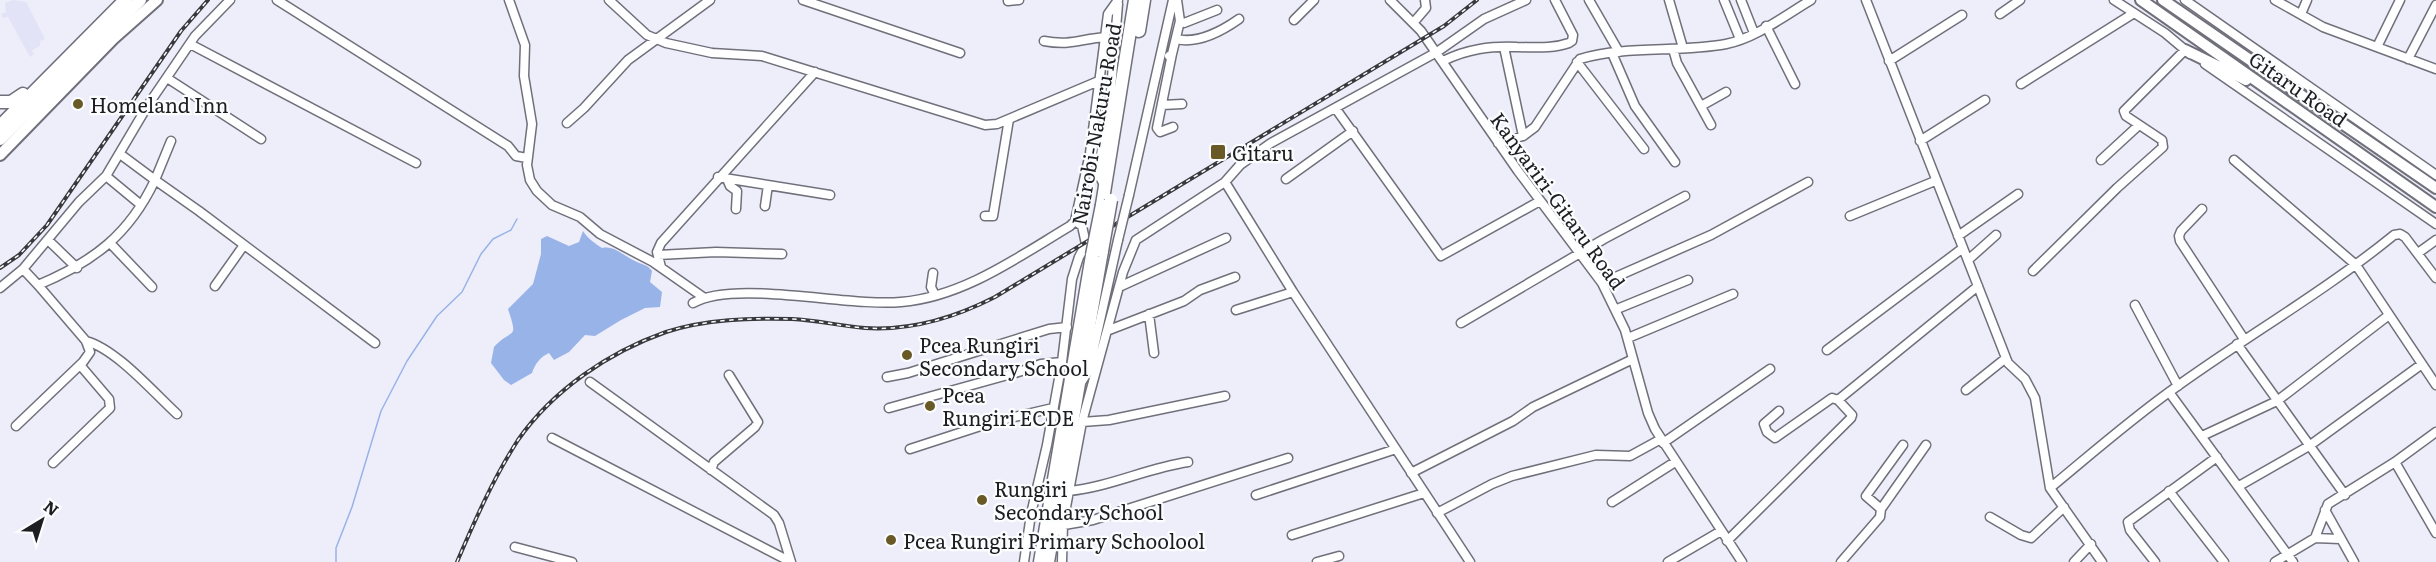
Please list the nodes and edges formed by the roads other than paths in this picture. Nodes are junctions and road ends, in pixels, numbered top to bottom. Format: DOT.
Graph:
graph roads {
  1 [pos="125,0"];
  2 [pos="140,0"];
  3 [pos="157,0"];
  4 [pos="230,0"];
  5 [pos="278,0"];
  6 [pos="509,0"];
  7 [pos="609,0"];
  8 [pos="710,0"];
  9 [pos="803,0"];
  10 [pos="1019,0"];
  11 [pos="1135,0"];
  12 [pos="1144,0"];
  13 [pos="1175,0"];
  14 [pos="1314,0"];
  15 [pos="1390,0"];
  16 [pos="1526,0"];
  17 [pos="1555,0"];
  18 [pos="1589,0"];
  19 [pos="1670,0"];
  20 [pos="1724,0"];
  21 [pos="1741,0"];
  22 [pos="1866,0"];
  23 [pos="2020,0"];
  24 [pos="2114,0"];
  25 [pos="2140,0"];
  26 [pos="2163,0"];
  27 [pos="2185,0"];
  28 [pos="2275,0"];
  29 [pos="2307,0"];
  30 [pos="2400,0"];
  31 [pos="1118,1"];
  32 [pos="1428,1"];
  33 [pos="1807,1"];
  34 [pos="1008,2"];
  35 [pos="2436,5"];
  36 [pos="1217,10"];
  37 [pos="2134,13"];
  38 [pos="2000,14"];
  39 [pos="2301,14"];
  40 [pos="1962,15"];
  41 [pos="1239,19"];
  42 [pos="1294,20"];
  43 [pos="1180,21"];
  44 [pos="1414,22"];
  45 [pos="1766,26"];
  46 [pos="2215,28"];
  47 [pos="1754,33"];
  48 [pos="1106,37"];
  49 [pos="656,39"];
  50 [pos="1176,39"];
  51 [pos="1740,39"];
  52 [pos="1044,41"];
  53 [pos="190,44"];
  54 [pos="81,45"];
  55 [pos="1503,46"];
  56 [pos="2377,47"];
  57 [pos="1683,48"];
  58 [pos="1673,49"];
  59 [pos="2185,50"];
  60 [pos="1437,52"];
  61 [pos="1616,52"];
  62 [pos="960,53"];
  63 [pos="1172,54"];
  64 [pos="2408,59"];
  65 [pos="1443,61"];
  66 [pos="1889,61"];
  67 [pos="1160,62"];
  68 [pos="1576,62"];
  69 [pos="2436,69"];
  70 [pos="815,72"];
  71 [pos="167,78"];
  72 [pos="1101,80"];
  73 [pos="1795,84"];
  74 [pos="2021,84"];
  75 [pos="1726,92"];
  76 [pos="1985,100"];
  77 [pos="0,102"];
  78 [pos="1182,104"];
  79 [pos="1162,105"];
  80 [pos="1701,106"];
  81 [pos="1336,109"];
  82 [pos="2309,116"];
  83 [pos="1009,119"];
  84 [pos="567,123"];
  85 [pos="1711,125"];
  86 [pos="2139,125"];
  87 [pos="0,126"];
  88 [pos="1173,128"];
  89 [pos="1353,131"];
  90 [pos="1523,136"];
  91 [pos="0,139"];
  92 [pos="261,139"];
  93 [pos="171,141"];
  94 [pos="1920,141"];
  95 [pos="1498,142"];
  96 [pos="1644,149"];
  97 [pos="120,154"];
  98 [pos="0,156"];
  99 [pos="527,158"];
  100 [pos="2101,160"];
  101 [pos="2234,160"];
  102 [pos="1675,162"];
  103 [pos="416,163"];
  104 [pos="2436,175"];
  105 [pos="106,176"];
  106 [pos="723,178"];
  107 [pos="1286,179"];
  108 [pos="155,180"];
  109 [pos="1935,181"];
  110 [pos="1225,182"];
  111 [pos="1809,183"];
  112 [pos="768,185"];
  113 [pos="1105,187"];
  114 [pos="2436,188"];
  115 [pos="2018,194"];
  116 [pos="830,195"];
  117 [pos="1686,196"];
  118 [pos="1540,201"];
  119 [pos="1106,202"];
  120 [pos="141,205"];
  121 [pos="765,206"];
  122 [pos="2436,207"];
  123 [pos="736,209"];
  124 [pos="2202,210"];
  125 [pos="985,216"];
  126 [pos="1850,216"];
  127 [pos="1075,220"];
  128 [pos="2436,224"];
  129 [pos="1996,235"];
  130 [pos="1958,236"];
  131 [pos="1226,238"];
  132 [pos="48,240"];
  133 [pos="2436,240"];
  134 [pos="111,243"];
  135 [pos="244,245"];
  136 [pos="1963,248"];
  137 [pos="1097,253"];
  138 [pos="1580,253"];
  139 [pos="782,254"];
  140 [pos="2418,254"];
  141 [pos="658,255"];
  142 [pos="1968,260"];
  143 [pos="2356,265"];
  144 [pos="661,267"];
  145 [pos="76,268"];
  146 [pos="23,269"];
  147 [pos="2033,271"];
  148 [pos="933,273"];
  149 [pos="1234,277"];
  150 [pos="2436,278"];
  151 [pos="1688,280"];
  152 [pos="1602,283"];
  153 [pos="38,285"];
  154 [pos="215,286"];
  155 [pos="1978,286"];
  156 [pos="152,287"];
  157 [pos="1119,287"];
  158 [pos="0,288"];
  159 [pos="1293,292"];
  160 [pos="1733,294"];
  161 [pos="935,295"];
  162 [pos="704,297"];
  163 [pos="693,303"];
  164 [pos="2135,305"];
  165 [pos="1617,309"];
  166 [pos="1236,310"];
  167 [pos="1149,314"];
  168 [pos="2389,315"];
  169 [pos="1461,323"];
  170 [pos="1067,327"];
  171 [pos="1109,330"];
  172 [pos="1628,338"];
  173 [pos="86,341"];
  174 [pos="2241,341"];
  175 [pos="375,343"];
  176 [pos="1827,350"];
  177 [pos="1154,353"];
  178 [pos="2005,356"];
  179 [pos="1633,359"];
  180 [pos="1062,362"];
  181 [pos="2422,364"];
  182 [pos="80,365"];
  183 [pos="1770,369"];
  184 [pos="729,375"];
  185 [pos="888,377"];
  186 [pos="590,382"];
  187 [pos="2436,385"];
  188 [pos="2178,386"];
  189 [pos="1085,388"];
  190 [pos="1966,390"];
  191 [pos="2169,392"];
  192 [pos="1225,396"];
  193 [pos="1838,400"];
  194 [pos="2277,401"];
  195 [pos="889,408"];
  196 [pos="1053,408"];
  197 [pos="1779,411"];
  198 [pos="177,414"];
  199 [pos="1082,422"];
  200 [pos="16,426"];
  201 [pos="2436,432"];
  202 [pos="2202,436"];
  203 [pos="552,438"];
  204 [pos="1662,441"];
  205 [pos="1903,445"];
  206 [pos="1926,445"];
  207 [pos="2309,446"];
  208 [pos="910,449"];
  209 [pos="1396,449"];
  210 [pos="2217,457"];
  211 [pos="1288,458"];
  212 [pos="1188,462"];
  213 [pos="1675,462"];
  214 [pos="2395,462"];
  215 [pos="53,463"];
  216 [pos="711,470"];
  217 [pos="1411,473"];
  218 [pos="2239,486"];
  219 [pos="2050,488"];
  220 [pos="1068,491"];
  221 [pos="2169,491"];
  222 [pos="1424,493"];
  223 [pos="1256,495"];
  224 [pos="2345,495"];
  225 [pos="1612,502"];
  226 [pos="2064,507"];
  227 [pos="1881,509"];
  228 [pos="2325,510"];
  229 [pos="1437,513"];
  230 [pos="1990,517"];
  231 [pos="1064,525"];
  232 [pos="1720,531"];
  233 [pos="2436,532"];
  234 [pos="1292,534"];
  235 [pos="2315,538"];
  236 [pos="2340,539"];
  237 [pos="1727,541"];
  238 [pos="2091,544"];
  239 [pos="514,547"];
  240 [pos="1340,556"];
  241 [pos="2291,558"];
  242 [pos="1322,561"];
  243 [pos="572,562"];
  244 [pos="791,562"];
  245 [pos="1024,562"];
  246 [pos="1040,562"];
  247 [pos="1048,562"];
  248 [pos="1062,562"];
  249 [pos="1470,562"];
  250 [pos="1668,562"];
  251 [pos="1742,562"];
  252 [pos="1841,562"];
  253 [pos="2074,562"];
  254 [pos="2102,562"];
  255 [pos="2155,562"];
  256 [pos="2224,562"];
  257 [pos="2276,562"];
  258 [pos="2354,562"];
  1 -- 54 [label="highway"];
  2 -- 91 [label="highway"];
  3 -- 98 [label="main road"];
  4 -- 53 [label="street"];
  5 -- 99 [label="street"];
  6 -- 99 [label="street"];
  7 -- 49 [label="street"];
  8 -- 49 [label="street"];
  9 -- 62 [label="street"];
  10 -- 34 [label="street"];
  11 -- 113 [label="highway, Nairobi-Nakuru Road"];
  12 -- 119 [label="highway, Nairobi-Nakuru Road"];
  13 -- 43 [label="street"];
  13 -- 67 [label="street"];
  14 -- 42 [label="street"];
  15 -- 44 [label="street, Kanyariri-Gitaru Road"];
  16 -- 60 [label="street"];
  17 -- 55 [label="street"];
  18 -- 61 [label="street"];
  19 -- 57 [label="street"];
  20 -- 51 [label="street"];
  21 -- 47 [label="street"];
  22 -- 66 [label="street"];
  23 -- 38 [label="street"];
  24 -- 37 [label="street"];
  25 -- 82 [label="main road, Gitaru Road"];
  26 -- 46 [label="main road"];
  27 -- 46 [label="street"];
  28 -- 39 [label="street"];
  29 -- 39 [label="street"];
  30 -- 56 [label="street"];
  31 -- 48 [label="street"];
  31 -- 113 [label="street"];
  32 -- 44 [label="street"];
  33 -- 45 [label="street"];
  35 -- 64 [label="street"];
  36 -- 43 [label="street"];
  37 -- 59 [label="street"];
  37 -- 74 [label="street"];
  39 -- 56 [label="street"];
  40 -- 66 [label="street"];
  41 -- 50 [label="street"];
  43 -- 50 [label="street"];
  44 -- 60 [label="street, Kanyariri-Gitaru Road"];
  45 -- 47 [label="street"];
  45 -- 73 [label="street"];
  46 -- 104 [label="street"];
  46 -- 114 [label="main road"];
  47 -- 51 [label="street"];
  48 -- 52 [label="street"];
  48 -- 72 [label="street"];
  49 -- 70 [label="street"];
  49 -- 84 [label="street"];
  50 -- 63 [label="street"];
  51 -- 57 [label="street"];
  53 -- 71 [label="street"];
  53 -- 103 [label="street"];
  54 -- 77 [label="highway"];
  54 -- 87 [label="highway"];
  55 -- 65 [label="street"];
  55 -- 90 [label="street"];
  56 -- 64 [label="street"];
  57 -- 58 [label="street"];
  58 -- 61 [label="street"];
  58 -- 80 [label="street"];
  59 -- 82 [label="main road"];
  59 -- 86 [label="street"];
  59 -- 128 [label="street"];
  60 -- 65 [label="street, Kanyariri-Gitaru Road"];
  60 -- 81 [label="street"];
  61 -- 68 [label="street"];
  61 -- 102 [label="street"];
  63 -- 67 [label="street"];
  63 -- 79 [label="street"];
  64 -- 69 [label="street"];
  65 -- 95 [label="street, Kanyariri-Gitaru Road"];
  66 -- 94 [label="street"];
  67 -- 189 [label="street, bridge"];
  68 -- 90 [label="street"];
  68 -- 96 [label="street"];
  70 -- 83 [label="street"];
  70 -- 106 [label="street"];
  71 -- 92 [label="street"];
  71 -- 97 [label="street"];
  72 -- 83 [label="street"];
  72 -- 127 [label="street"];
  75 -- 80 [label="street"];
  76 -- 94 [label="street"];
  78 -- 79 [label="street"];
  79 -- 88 [label="street"];
  80 -- 85 [label="street"];
  81 -- 89 [label="street"];
  81 -- 110 [label="street"];
  82 -- 122 [label="main road, Gitaru Road"];
  83 -- 125 [label="street"];
  86 -- 100 [label="street"];
  86 -- 147 [label="street"];
  89 -- 107 [label="street"];
  89 -- 118 [label="street"];
  90 -- 95 [label="street"];
  93 -- 108 [label="street"];
  94 -- 109 [label="street"];
  95 -- 118 [label="street, Kanyariri-Gitaru Road"];
  97 -- 105 [label="street"];
  97 -- 108 [label="street"];
  99 -- 144 [label="street"];
  101 -- 143 [label="street"];
  105 -- 120 [label="street"];
  105 -- 132 [label="street"];
  106 -- 112 [label="street"];
  106 -- 123 [label="street"];
  106 -- 141 [label="street"];
  108 -- 120 [label="street"];
  108 -- 135 [label="street"];
  109 -- 126 [label="street"];
  109 -- 130 [label="street"];
  110 -- 157 [label="street"];
  110 -- 159 [label="street"];
  111 -- 152 [label="street"];
  112 -- 116 [label="street"];
  112 -- 121 [label="street"];
  113 -- 119 [label="highway, Nairobi-Nakuru Road"];
  115 -- 130 [label="street"];
  117 -- 138 [label="street"];
  118 -- 138 [label="street, Kanyariri-Gitaru Road"];
  119 -- 137 [label="highway, Nairobi-Nakuru Road, bridge"];
  120 -- 134 [label="street"];
  124 -- 174 [label="street"];
  127 -- 161 [label="street"];
  127 -- 170 [label="street"];
  129 -- 142 [label="street"];
  130 -- 136 [label="street"];
  131 -- 157 [label="street"];
  132 -- 145 [label="street"];
  132 -- 146 [label="street"];
  133 -- 140 [label="street"];
  134 -- 145 [label="street"];
  134 -- 156 [label="street"];
  135 -- 154 [label="street"];
  135 -- 175 [label="street"];
  136 -- 142 [label="street"];
  136 -- 176 [label="street"];
  137 -- 189 [label="highway"];
  137 -- 246 [label="highway"];
  138 -- 152 [label="street, Kanyariri-Gitaru Road"];
  138 -- 169 [label="street"];
  139 -- 141 [label="street"];
  140 -- 143 [label="street"];
  140 -- 150 [label="street"];
  141 -- 144 [label="street"];
  142 -- 155 [label="street"];
  143 -- 168 [label="street"];
  143 -- 174 [label="street"];
  144 -- 162 [label="street"];
  145 -- 153 [label="street"];
  146 -- 153 [label="street"];
  146 -- 158 [label="street"];
  148 -- 161 [label="street"];
  149 -- 167 [label="street"];
  151 -- 165 [label="street"];
  152 -- 165 [label="street, Kanyariri-Gitaru Road"];
  153 -- 173 [label="street"];
  155 -- 178 [label="street"];
  155 -- 193 [label="street"];
  157 -- 171 [label="street"];
  159 -- 166 [label="street"];
  159 -- 209 [label="street"];
  160 -- 172 [label="street"];
  161 -- 162 [label="street"];
  162 -- 163 [label="street"];
  164 -- 188 [label="street"];
  165 -- 172 [label="street, Kanyariri-Gitaru Road"];
  167 -- 171 [label="street"];
  167 -- 177 [label="street"];
  168 -- 181 [label="street"];
  168 -- 194 [label="street"];
  170 -- 180 [label="street"];
  170 -- 185 [label="street"];
  171 -- 189 [label="street"];
  172 -- 179 [label="street, Kanyariri-Gitaru Road"];
  173 -- 182 [label="street"];
  173 -- 198 [label="street"];
  174 -- 188 [label="street"];
  174 -- 194 [label="street"];
  178 -- 190 [label="street"];
  178 -- 219 [label="street"];
  179 -- 204 [label="street, Kanyariri-Gitaru Road"];
  179 -- 217 [label="street"];
  180 -- 195 [label="street"];
  180 -- 196 [label="street"];
  181 -- 187 [label="street"];
  181 -- 207 [label="street"];
  182 -- 200 [label="street"];
  182 -- 215 [label="street"];
  183 -- 204 [label="street"];
  184 -- 216 [label="street"];
  186 -- 216 [label="street"];
  188 -- 191 [label="street"];
  189 -- 199 [label="street"];
  189 -- 247 [label="highway"];
  191 -- 202 [label="street"];
  191 -- 219 [label="street"];
  192 -- 199 [label="street"];
  193 -- 197 [label="street"];
  193 -- 237 [label="street"];
  194 -- 202 [label="street"];
  194 -- 207 [label="street"];
  196 -- 208 [label="street"];
  196 -- 245 [label="street"];
  199 -- 220 [label="street"];
  201 -- 214 [label="street"];
  202 -- 210 [label="street"];
  203 -- 244 [label="street"];
  204 -- 213 [label="street, Kanyariri-Gitaru Road"];
  204 -- 229 [label="street"];
  205 -- 227 [label="street"];
  206 -- 227 [label="street"];
  207 -- 218 [label="street"];
  207 -- 224 [label="street"];
  209 -- 217 [label="street"];
  209 -- 223 [label="street"];
  210 -- 218 [label="street"];
  210 -- 221 [label="street"];
  211 -- 231 [label="street"];
  212 -- 220 [label="street"];
  213 -- 225 [label="street"];
  213 -- 232 [label="street, Kanyariri-Gitaru Road"];
  214 -- 224 [label="street"];
  214 -- 233 [label="street"];
  216 -- 244 [label="street"];
  217 -- 222 [label="street"];
  218 -- 241 [label="street"];
  219 -- 226 [label="street"];
  220 -- 231 [label="street"];
  221 -- 255 [label="street"];
  221 -- 256 [label="street"];
  222 -- 229 [label="street"];
  222 -- 234 [label="street"];
  224 -- 228 [label="street"];
  226 -- 230 [label="street"];
  226 -- 238 [label="street"];
  227 -- 252 [label="street"];
  228 -- 235 [label="street"];
  228 -- 236 [label="street"];
  229 -- 249 [label="street"];
  231 -- 248 [label="street"];
  232 -- 237 [label="street, Kanyariri-Gitaru Road"];
  232 -- 250 [label="street"];
  235 -- 236 [label="street"];
  235 -- 241 [label="street"];
  236 -- 258 [label="street"];
  237 -- 251 [label="street, Kanyariri-Gitaru Road"];
  238 -- 253 [label="street"];
  238 -- 254 [label="street"];
  239 -- 243 [label="street"];
  240 -- 242 [label="street"];
  241 -- 257 [label="street"];
}
